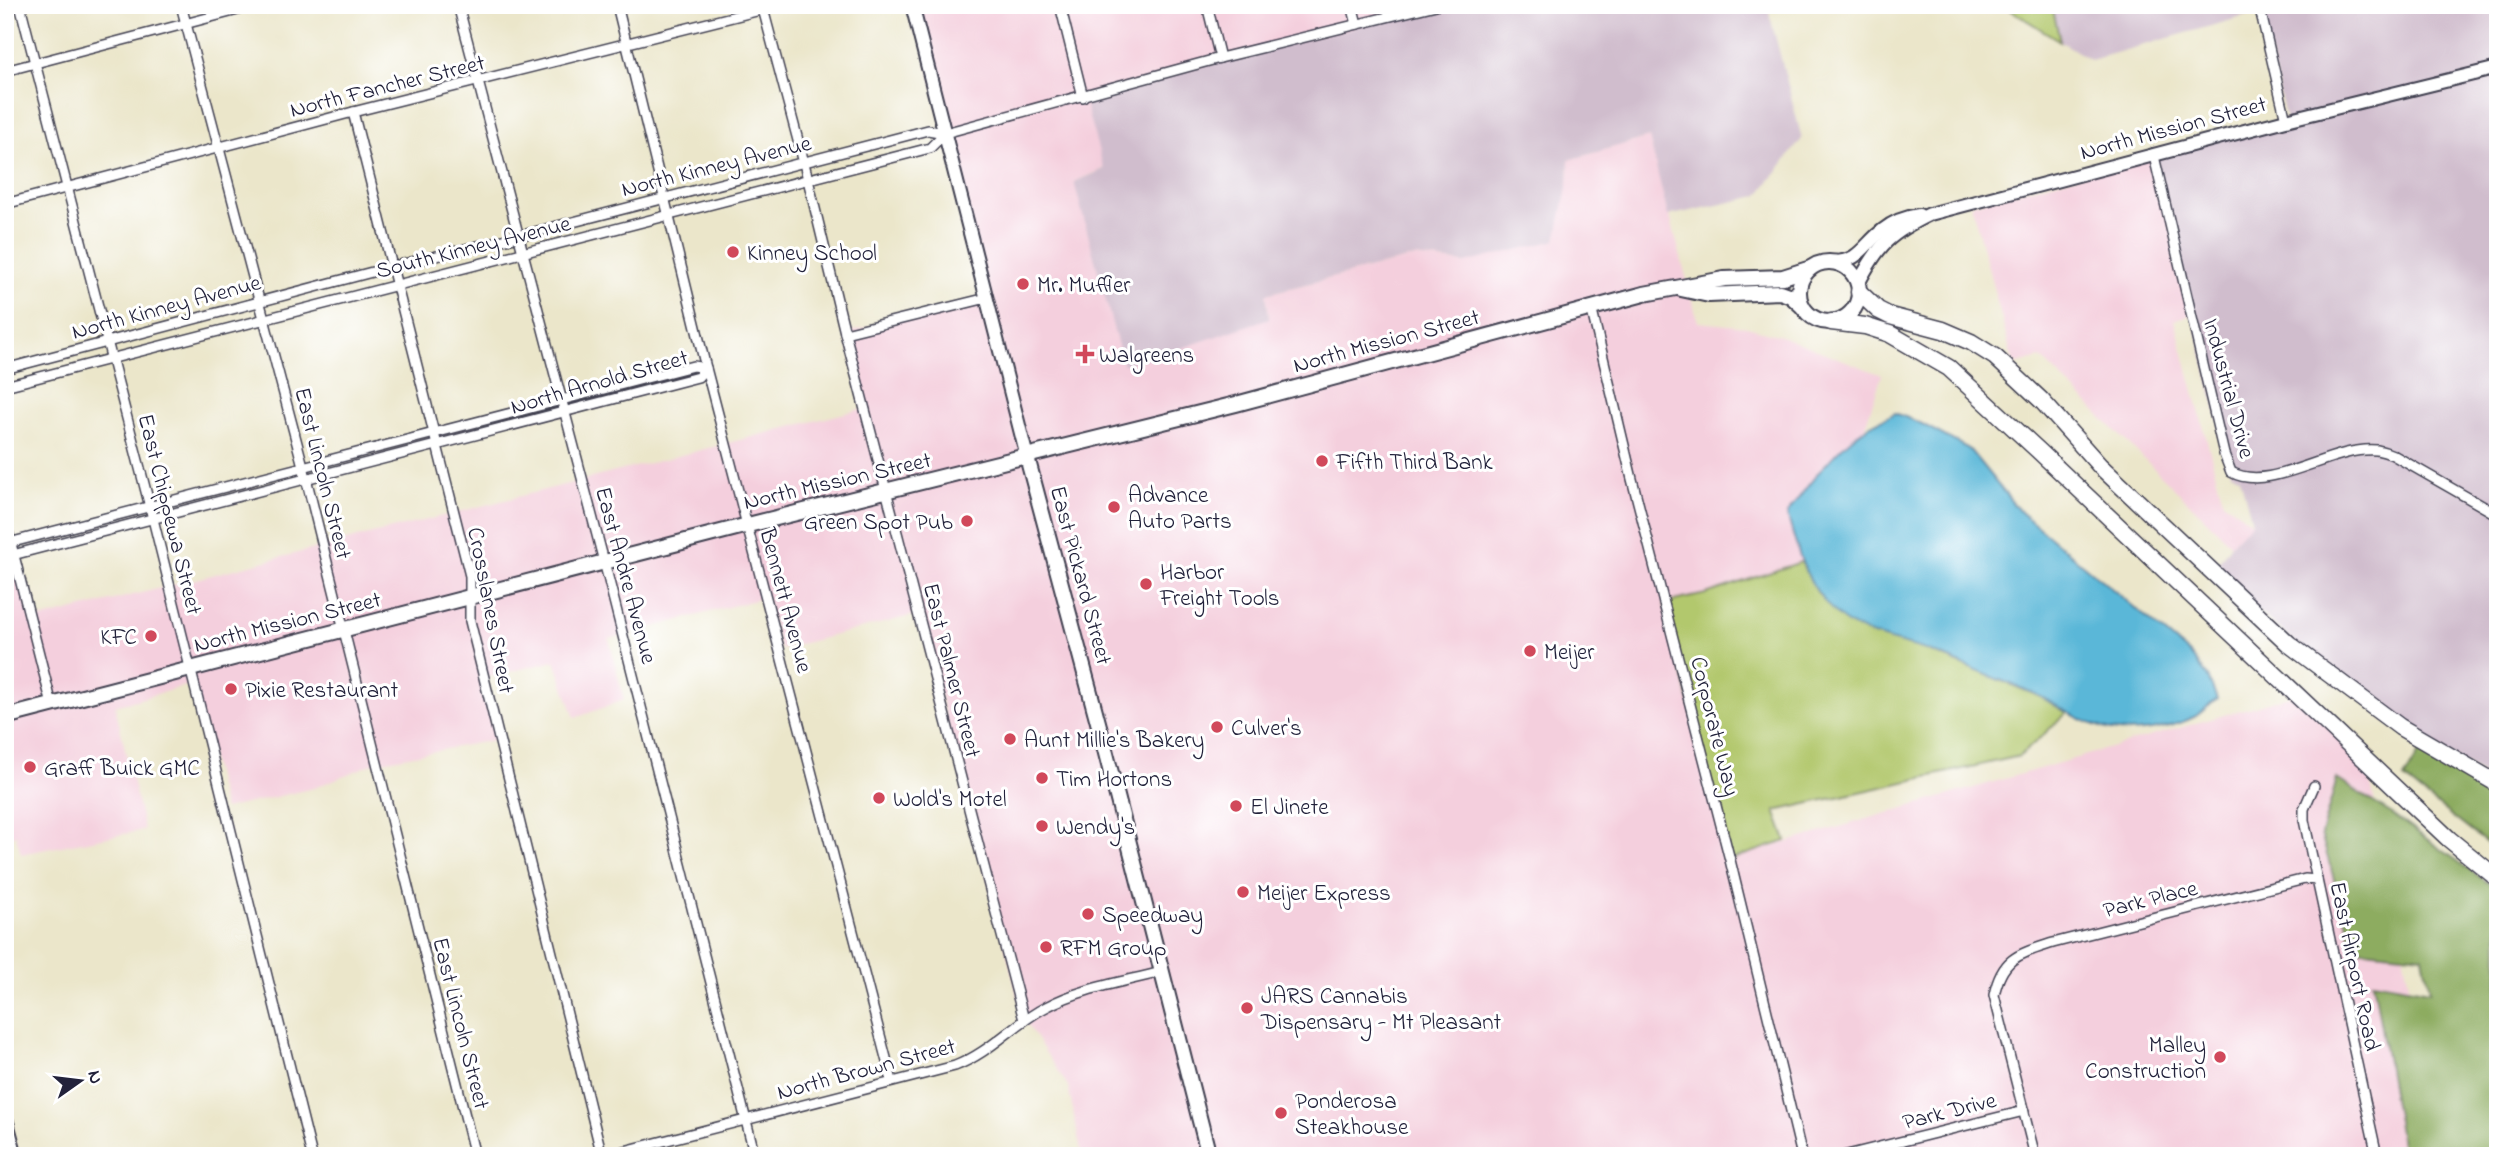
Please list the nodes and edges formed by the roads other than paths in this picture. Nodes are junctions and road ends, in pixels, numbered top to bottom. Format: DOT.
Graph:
graph roads {
  1 [pos="20,5"];
  2 [pos="181,5"];
  3 [pos="257,5"];
  4 [pos="458,5"];
  5 [pos="617,5"];
  6 [pos="780,5"];
  7 [pos="912,5"];
  8 [pos="1060,5"];
  9 [pos="1207,5"];
  10 [pos="1352,5"];
  11 [pos="1436,5"];
  12 [pos="2259,5"];
  13 [pos="762,8"];
  14 [pos="185,23"];
  15 [pos="1357,24"];
  16 [pos="627,43"];
  17 [pos="1220,58"];
  18 [pos="36,62"];
  19 [pos="2498,68"];
  20 [pos="5,71"];
  21 [pos="478,81"];
  22 [pos="1083,97"];
  23 [pos="353,112"];
  24 [pos="2286,120"];
  25 [pos="945,133"];
  26 [pos="220,149"];
  27 [pos="2154,156"];
  28 [pos="804,163"];
  29 [pos="807,181"];
  30 [pos="67,188"];
  31 [pos="664,197"];
  32 [pos="5,204"];
  33 [pos="1930,214"];
  34 [pos="669,217"];
  35 [pos="519,236"];
  36 [pos="524,252"];
  37 [pos="1832,262"];
  38 [pos="391,267"];
  39 [pos="1811,268"];
  40 [pos="396,285"];
  41 [pos="1679,288"];
  42 [pos="1858,288"];
  43 [pos="987,298"];
  44 [pos="259,301"];
  45 [pos="1591,307"];
  46 [pos="1803,307"];
  47 [pos="264,319"];
  48 [pos="1831,322"];
  49 [pos="845,333"];
  50 [pos="107,342"];
  51 [pos="111,359"];
  52 [pos="5,369"];
  53 [pos="706,369"];
  54 [pos="5,386"];
  55 [pos="560,400"];
  56 [pos="564,414"];
  57 [pos="434,433"];
  58 [pos="437,445"];
  59 [pos="1027,457"];
  60 [pos="303,466"];
  61 [pos="305,479"];
  62 [pos="887,492"];
  63 [pos="150,507"];
  64 [pos="2498,515"];
  65 [pos="153,519"];
  66 [pos="5,520"];
  67 [pos="748,525"];
  68 [pos="8,543"];
  69 [pos="10,555"];
  70 [pos="604,562"];
  71 [pos="469,598"];
  72 [pos="344,630"];
  73 [pos="189,669"];
  74 [pos="52,705"];
  75 [pos="5,718"];
  76 [pos="2498,784"];
  77 [pos="2314,786"];
  78 [pos="2498,879"];
  79 [pos="2317,880"];
  80 [pos="1161,972"];
  81 [pos="1024,1020"];
  82 [pos="892,1081"];
  83 [pos="5,1111"];
  84 [pos="2024,1111"];
  85 [pos="747,1121"];
  86 [pos="17,1156"];
  87 [pos="312,1156"];
  88 [pos="475,1156"];
  89 [pos="603,1156"];
  90 [pos="755,1156"];
  91 [pos="1209,1156"];
  92 [pos="1802,1156"];
  93 [pos="1843,1156"];
  94 [pos="2035,1156"];
  95 [pos="2377,1156"];
  1 -- 18 [label="street, East Chippewa Street"];
  2 -- 14 [label="street, East Lincoln Street"];
  3 -- 14 [label="street"];
  4 -- 21 [label="street, East Andre Avenue"];
  5 -- 16 [label="street, Bennett Avenue"];
  6 -- 13 [label="street, North Fancher Street"];
  7 -- 25 [label="main road, East Pickard Street"];
  8 -- 22 [label="street"];
  9 -- 17 [label="street"];
  10 -- 15 [label="street"];
  11 -- 15 [label="street, North Kinney Avenue"];
  12 -- 24 [label="street"];
  13 -- 16 [label="street, North Fancher Street"];
  13 -- 28 [label="street, East Palmer Street"];
  14 -- 18 [label="street"];
  14 -- 26 [label="street, East Lincoln Street"];
  15 -- 17 [label="street, North Kinney Avenue"];
  16 -- 21 [label="street, North Fancher Street"];
  16 -- 31 [label="street, Bennett Avenue"];
  17 -- 22 [label="street, North Kinney Avenue"];
  18 -- 20 [label="street"];
  18 -- 30 [label="street, East Chippewa Street"];
  19 -- 24 [label="main road, North Mission Street"];
  21 -- 23 [label="street, North Fancher Street"];
  21 -- 35 [label="street, East Andre Avenue"];
  22 -- 25 [label="street, North Kinney Avenue"];
  23 -- 26 [label="street, North Fancher Street"];
  23 -- 38 [label="street, Crosslanes Street"];
  24 -- 27 [label="main road, North Mission Street"];
  25 -- 28 [label="street, North Kinney Avenue"];
  25 -- 29 [label="street, South Kinney Avenue"];
  25 -- 43 [label="main road, East Pickard Street"];
  26 -- 30 [label="street, North Fancher Street"];
  26 -- 44 [label="street, East Lincoln Street"];
  27 -- 33 [label="main road, North Mission Street"];
  27 -- 64 [label="street, Industrial Drive"];
  28 -- 29 [label="street, East Palmer Street"];
  28 -- 31 [label="street, North Kinney Avenue"];
  29 -- 34 [label="street, South Kinney Avenue"];
  29 -- 49 [label="street, East Palmer Street"];
  30 -- 32 [label="street, North Fancher Street"];
  30 -- 50 [label="street, East Chippewa Street"];
  31 -- 34 [label="street, Bennett Avenue"];
  31 -- 35 [label="street, North Kinney Avenue"];
  33 -- 37 [label="main road, North Mission Street"];
  33 -- 42 [label="main road, North Mission Street"];
  34 -- 36 [label="street, South Kinney Avenue"];
  34 -- 53 [label="street, Bennett Avenue"];
  35 -- 36 [label="street, East Andre Avenue"];
  35 -- 38 [label="street, North Kinney Avenue"];
  36 -- 40 [label="street, South Kinney Avenue"];
  36 -- 55 [label="street, East Andre Avenue"];
  37 -- 39 [label="main road, North Mission Street"];
  37 -- 42 [label="main road"];
  38 -- 40 [label="street, Crosslanes Street"];
  38 -- 44 [label="street, North Kinney Avenue"];
  39 -- 41 [label="main road, North Mission Street"];
  39 -- 46 [label="main road"];
  40 -- 47 [label="street, South Kinney Avenue"];
  40 -- 57 [label="street, Crosslanes Street"];
  41 -- 45 [label="main road, North Mission Street"];
  41 -- 46 [label="main road, North Mission Street"];
  42 -- 48 [label="main road, North Mission Street"];
  42 -- 76 [label="highway"];
  43 -- 49 [label="street"];
  43 -- 59 [label="main road, East Pickard Street"];
  44 -- 47 [label="street, East Lincoln Street"];
  44 -- 50 [label="street, North Kinney Avenue"];
  45 -- 59 [label="main road, North Mission Street"];
  45 -- 92 [label="street, Corporate Way"];
  46 -- 48 [label="main road, North Mission Street"];
  47 -- 51 [label="street, South Kinney Avenue"];
  47 -- 60 [label="street, East Lincoln Street"];
  48 -- 78 [label="highway"];
  49 -- 62 [label="street, East Palmer Street"];
  50 -- 51 [label="street, East Chippewa Street"];
  50 -- 52 [label="street, North Kinney Avenue"];
  51 -- 54 [label="street, South Kinney Avenue"];
  51 -- 63 [label="street, East Chippewa Street"];
  53 -- 55 [label="street, North Arnold Street"];
  53 -- 56 [label="street, North Arnold Street"];
  53 -- 67 [label="street, Bennett Avenue"];
  55 -- 56 [label="street, East Andre Avenue"];
  55 -- 57 [label="street, North Arnold Street"];
  56 -- 58 [label="street, North Arnold Street"];
  56 -- 70 [label="street, East Andre Avenue"];
  57 -- 58 [label="street, Crosslanes Street"];
  57 -- 60 [label="street, North Arnold Street"];
  58 -- 61 [label="street, North Arnold Street"];
  58 -- 71 [label="street, Crosslanes Street"];
  59 -- 62 [label="main road, North Mission Street"];
  59 -- 80 [label="main road, East Pickard Street"];
  60 -- 61 [label="street, East Lincoln Street"];
  60 -- 63 [label="street, North Arnold Street"];
  61 -- 65 [label="street, North Arnold Street"];
  61 -- 72 [label="street, East Lincoln Street"];
  62 -- 67 [label="main road, North Mission Street"];
  62 -- 81 [label="street, East Palmer Street"];
  63 -- 65 [label="street, East Chippewa Street"];
  63 -- 68 [label="street, North Arnold Street"];
  65 -- 69 [label="street, North Arnold Street"];
  65 -- 73 [label="street, East Chippewa Street"];
  66 -- 68 [label="street"];
  67 -- 70 [label="main road, North Mission Street"];
  67 -- 82 [label="street, Bennett Avenue"];
  68 -- 69 [label="street"];
  69 -- 74 [label="street"];
  70 -- 71 [label="main road, North Mission Street"];
  70 -- 85 [label="street, East Andre Avenue"];
  71 -- 72 [label="main road, North Mission Street"];
  71 -- 89 [label="street, Crosslanes Street"];
  72 -- 73 [label="main road, North Mission Street"];
  72 -- 88 [label="street, East Lincoln Street"];
  73 -- 74 [label="main road, North Mission Street"];
  73 -- 87 [label="street, East Chippewa Street"];
  74 -- 75 [label="main road, North Mission Street"];
  77 -- 79 [label="street, East Airport Road"];
  79 -- 84 [label="street, Park Place"];
  79 -- 95 [label="street, East Airport Road"];
  80 -- 81 [label="street, North Brown Street"];
  80 -- 91 [label="main road, East Pickard Street"];
  81 -- 82 [label="street, North Brown Street"];
  82 -- 85 [label="street, North Brown Street"];
  83 -- 86 [label="street"];
  84 -- 93 [label="street, Park Drive"];
  84 -- 94 [label="street"];
  85 -- 89 [label="street, North Brown Street"];
  85 -- 90 [label="street, East Andre Avenue"];
}
